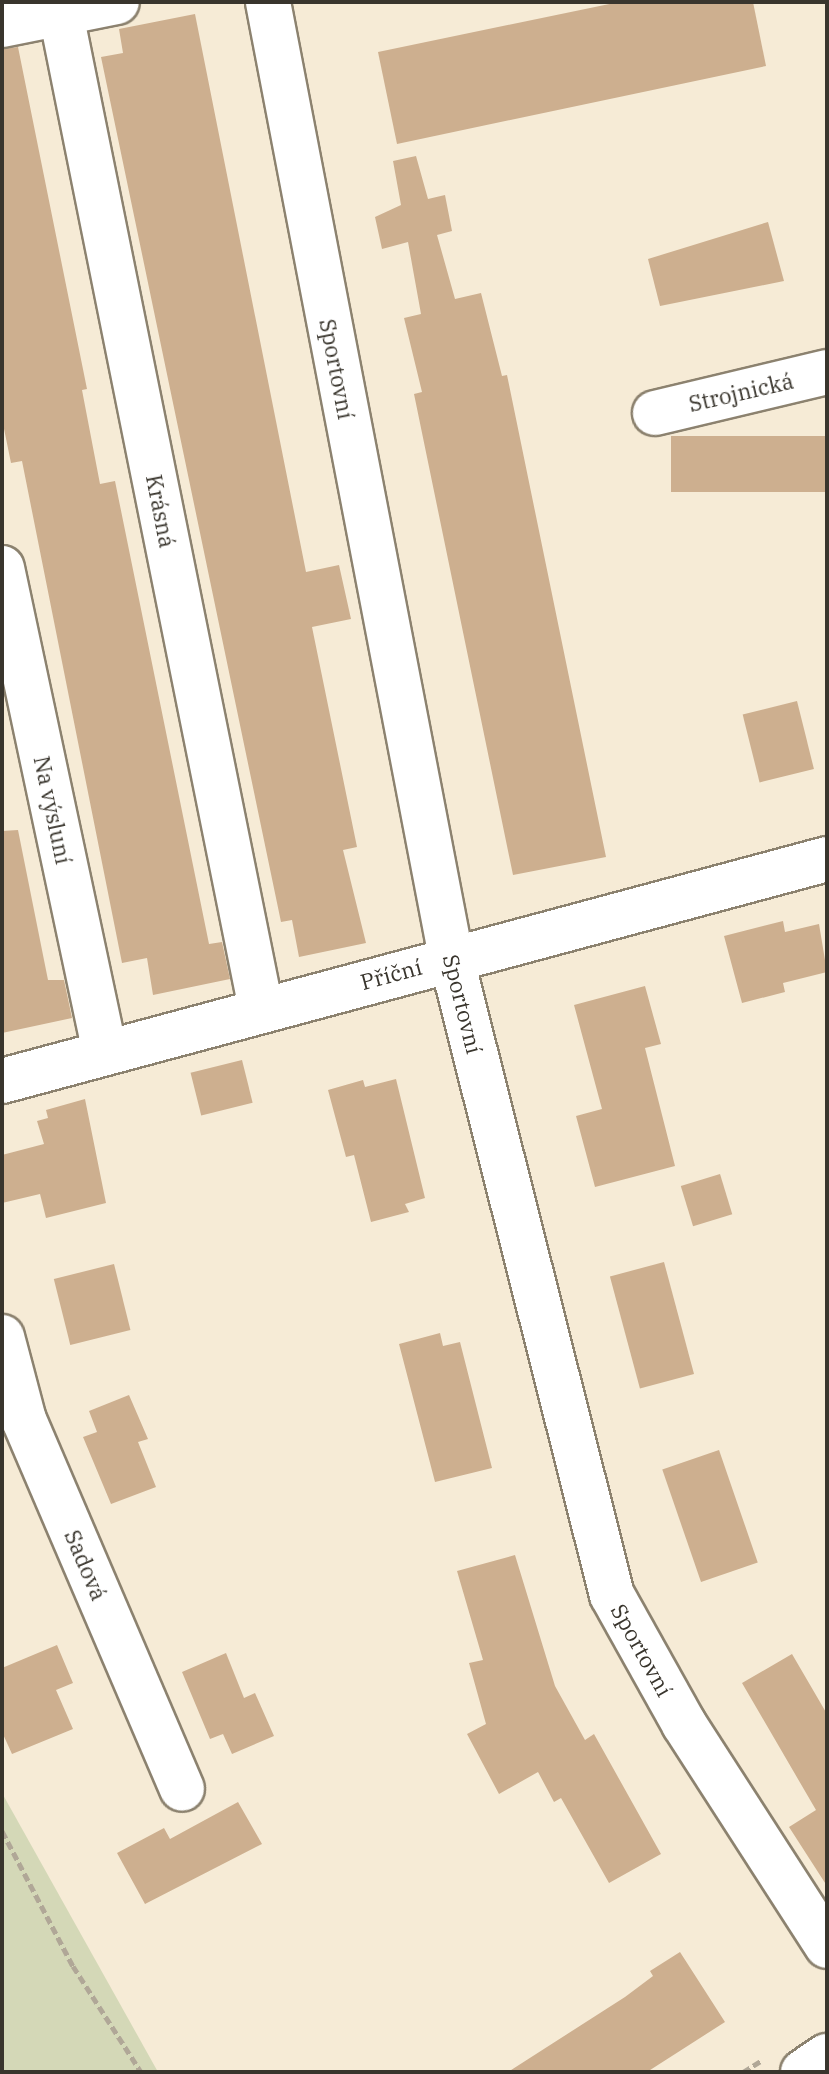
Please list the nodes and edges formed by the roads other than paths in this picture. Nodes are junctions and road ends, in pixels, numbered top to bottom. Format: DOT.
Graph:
graph roads {
  1 [pos="117,2"];
  2 [pos="268,2"];
  3 [pos="61,14"];
  4 [pos="2,25"];
  5 [pos="827,372"];
  6 [pos="655,413"];
  7 [pos="2,568"];
  8 [pos="827,859"];
  9 [pos="451,957"];
  10 [pos="261,1009"];
  11 [pos="105,1053"];
  12 [pos="2,1081"];
  13 [pos="2,1337"];
  14 [pos="182,1789"];
  15 [pos="827,1946"];
  16 [pos="827,2056"];
  17 [pos="803,2072"];
  1 -- 3 [label="street"];
  2 -- 9 [label="street, Sportovní"];
  3 -- 4 [label="street"];
  3 -- 10 [label="street, Krásná"];
  5 -- 6 [label="street, Strojnická"];
  7 -- 11 [label="street, Na výsluní"];
  8 -- 9 [label="street, Příční"];
  9 -- 10 [label="street, Příční"];
  9 -- 15 [label="street, Sportovní"];
  10 -- 11 [label="street, Příční"];
  11 -- 12 [label="street, Příční"];
  13 -- 14 [label="street, Sadová"];
  16 -- 17 [label="street"];
}
